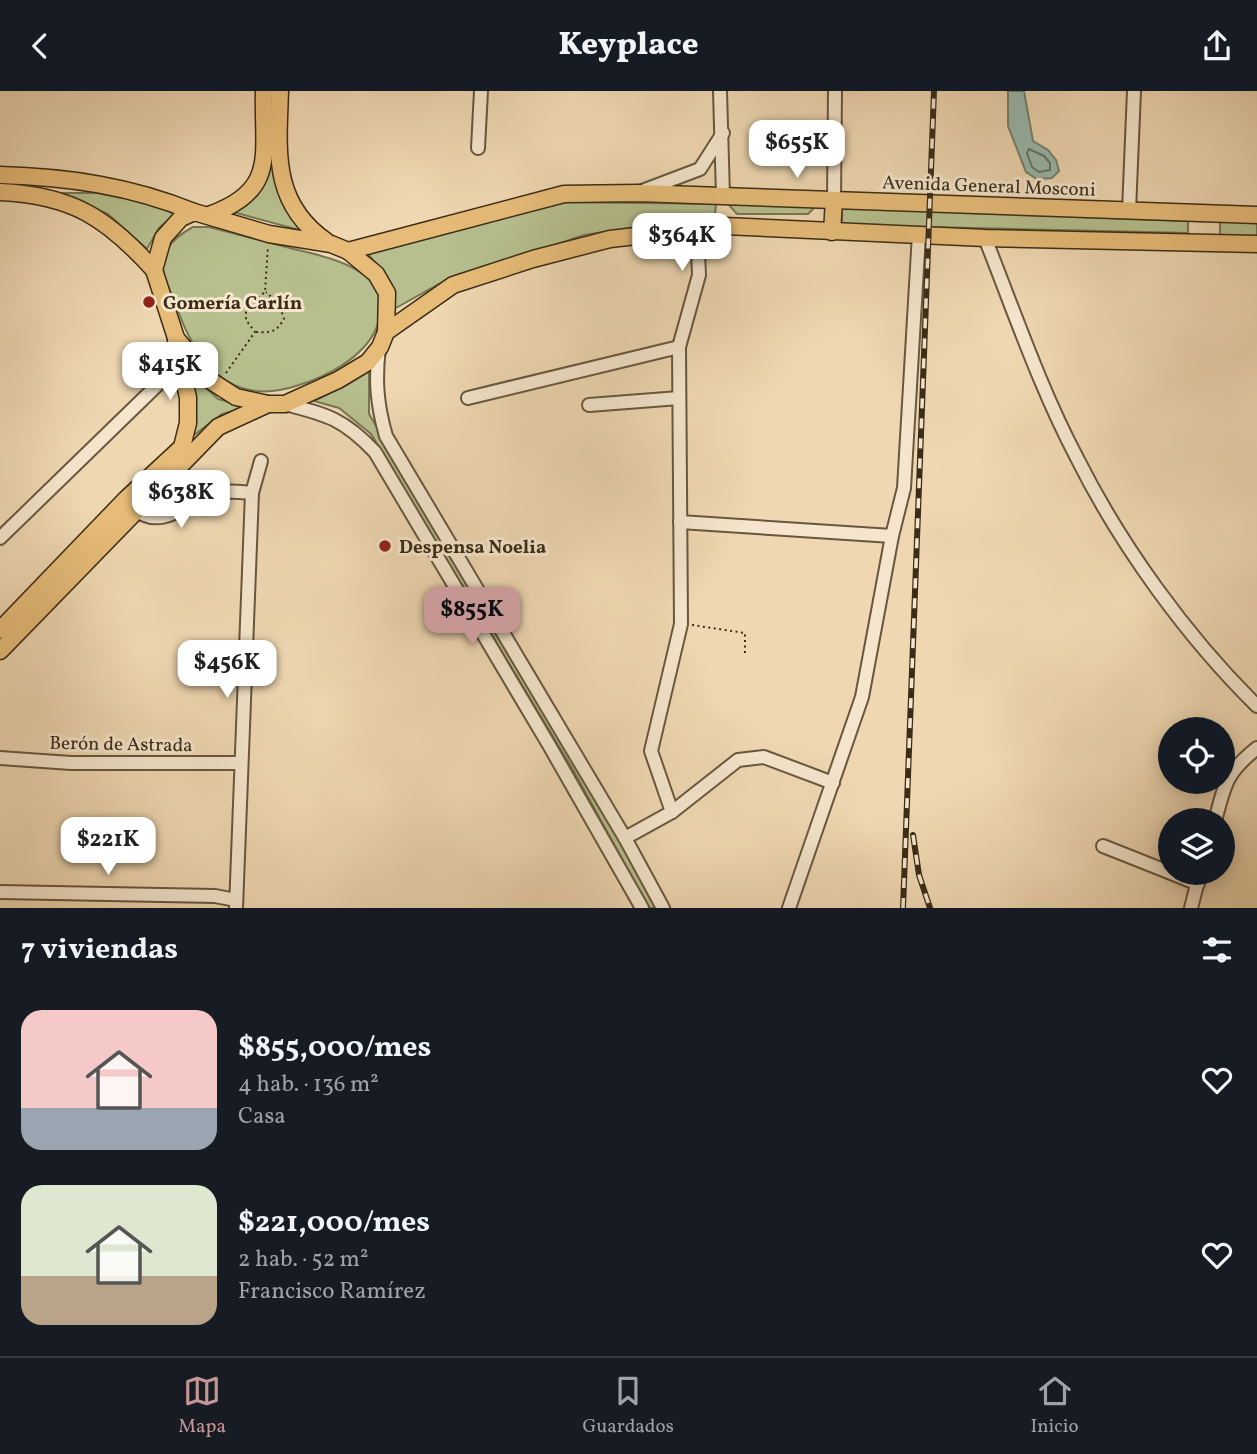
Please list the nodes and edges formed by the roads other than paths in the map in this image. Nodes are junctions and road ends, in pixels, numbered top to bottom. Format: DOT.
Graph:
graph roads {
  1 [pos="264,91"];
  2 [pos="280,91"];
  3 [pos="481,91"];
  4 [pos="720,91"];
  5 [pos="835,91"];
  6 [pos="1134,91"];
  7 [pos="723,133"];
  8 [pos="478,148"];
  9 [pos="0,175"];
  10 [pos="0,193"];
  11 [pos="638,193"];
  12 [pos="723,197"];
  13 [pos="834,200"];
  14 [pos="1129,211"];
  15 [pos="202,213"];
  16 [pos="1201,213"];
  17 [pos="1257,215"];
  18 [pos="725,226"];
  19 [pos="697,231"];
  20 [pos="831,232"];
  21 [pos="919,234"];
  22 [pos="985,238"];
  23 [pos="1201,243"];
  24 [pos="331,244"];
  25 [pos="1257,244"];
  26 [pos="348,251"];
  27 [pos="154,270"];
  28 [pos="176,338"];
  29 [pos="383,340"];
  30 [pos="678,347"];
  31 [pos="180,363"];
  32 [pos="468,398"];
  33 [pos="679,398"];
  34 [pos="276,404"];
  35 [pos="589,405"];
  36 [pos="261,461"];
  37 [pos="251,493"];
  38 [pos="131,505"];
  39 [pos="680,522"];
  40 [pos="892,536"];
  41 [pos="0,538"];
  42 [pos="0,630"];
  43 [pos="0,651"];
  44 [pos="1257,706"];
  45 [pos="1257,748"];
  46 [pos="0,758"];
  47 [pos="241,763"];
  48 [pos="833,783"];
  49 [pos="1218,808"];
  50 [pos="672,811"];
  51 [pos="625,838"];
  52 [pos="1103,846"];
  53 [pos="1158,868"];
  54 [pos="1197,885"];
  55 [pos="0,892"];
  56 [pos="236,904"];
  57 [pos="642,908"];
  58 [pos="663,908"];
  59 [pos="789,908"];
  60 [pos="1191,908"];
  1 -- 15 [label="main road"];
  2 -- 24 [label="main road"];
  3 -- 8 [label="street"];
  4 -- 7 [label="street"];
  5 -- 13 [label="street"];
  6 -- 14 [label="street"];
  7 -- 11 [label="street"];
  7 -- 12 [label="street"];
  9 -- 15 [label="main road"];
  10 -- 27 [label="main road"];
  11 -- 12 [label="main road, Avenida General Mosconi"];
  11 -- 26 [label="main road, Avenida General Mosconi"];
  12 -- 13 [label="main road, Avenida General Mosconi"];
  12 -- 18 [label="main road"];
  13 -- 14 [label="main road, Avenida General Mosconi"];
  13 -- 20 [label="main road"];
  14 -- 16 [label="main road, Avenida General Mosconi"];
  15 -- 24 [label="main road"];
  15 -- 27 [label="main road"];
  16 -- 17 [label="main road, Avenida General Mosconi"];
  16 -- 23 [label="main road"];
  18 -- 19 [label="main road"];
  18 -- 20 [label="main road"];
  19 -- 29 [label="main road"];
  19 -- 30 [label="street"];
  20 -- 21 [label="main road"];
  21 -- 22 [label="main road"];
  21 -- 40 [label="street"];
  22 -- 23 [label="main road"];
  22 -- 44 [label="street"];
  23 -- 25 [label="main road"];
  24 -- 26 [label="main road"];
  26 -- 29 [label="main road"];
  27 -- 28 [label="main road"];
  28 -- 31 [label="main road"];
  28 -- 34 [label="main road"];
  29 -- 34 [label="main road"];
  29 -- 51 [label="street"];
  30 -- 32 [label="street"];
  30 -- 33 [label="street"];
  31 -- 38 [label="main road"];
  31 -- 41 [label="street"];
  33 -- 35 [label="street"];
  33 -- 39 [label="street"];
  34 -- 38 [label="main road"];
  34 -- 57 [label="street"];
  36 -- 37 [label="street"];
  37 -- 38 [label="street"];
  37 -- 47 [label="street"];
  38 -- 42 [label="main road"];
  38 -- 43 [label="main road"];
  39 -- 40 [label="street"];
  39 -- 50 [label="street"];
  40 -- 48 [label="street"];
  45 -- 49 [label="street"];
  46 -- 47 [label="street, Berón de Astrada"];
  47 -- 56 [label="street"];
  48 -- 50 [label="street"];
  48 -- 59 [label="street"];
  50 -- 51 [label="street"];
  51 -- 58 [label="street"];
  52 -- 53 [label="street"];
  54 -- 60 [label="street"];
  55 -- 56 [label="street"];
}
